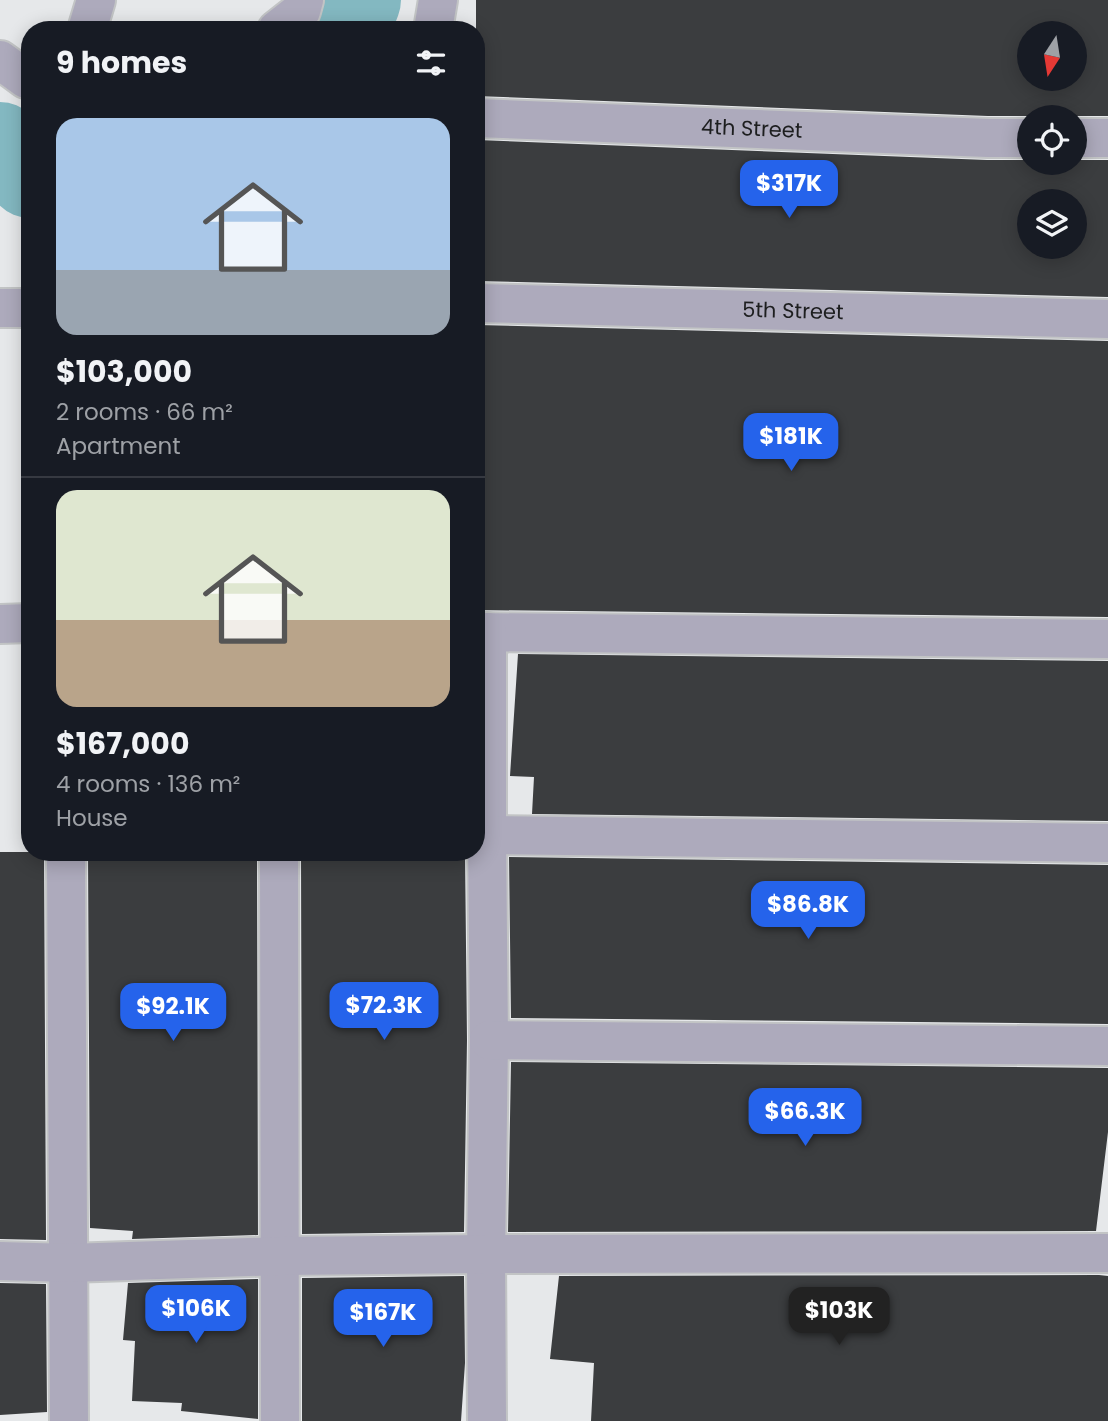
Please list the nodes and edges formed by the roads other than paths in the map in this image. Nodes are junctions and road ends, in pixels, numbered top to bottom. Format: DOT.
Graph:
graph roads {
  1 [pos="96,0"];
  2 [pos="304,0"];
  3 [pos="439,0"];
  4 [pos="90,21"];
  5 [pos="288,21"];
  6 [pos="435,21"];
  7 [pos="0,60"];
  8 [pos="21,75"];
  9 [pos="485,118"];
  10 [pos="1017,138"];
  11 [pos="1087,138"];
  12 [pos="1108,138"];
  13 [pos="485,303"];
  14 [pos="0,308"];
  15 [pos="21,308"];
  16 [pos="1108,318"];
  17 [pos="21,623"];
  18 [pos="0,624"];
  19 [pos="485,632"];
  20 [pos="1108,639"];
  21 [pos="485,767"];
  22 [pos="487,835"];
  23 [pos="1108,843"];
  24 [pos="66,861"];
  25 [pos="279,861"];
  26 [pos="489,1040"];
  27 [pos="1108,1046"];
  28 [pos="486,1254"];
  29 [pos="1108,1254"];
  30 [pos="281,1256"];
  31 [pos="0,1261"];
  32 [pos="69,1263"];
  33 [pos="69,1421"];
  34 [pos="280,1421"];
  35 [pos="487,1421"];
  1 -- 4 [label="street"];
  2 -- 5 [label="street"];
  3 -- 6 [label="street"];
  7 -- 8 [label="street"];
  9 -- 10 [label="street, 4th Street"];
  11 -- 12 [label="street"];
  13 -- 16 [label="street, 5th Street"];
  14 -- 15 [label="street"];
  17 -- 18 [label="street"];
  19 -- 20 [label="street"];
  21 -- 22 [label="street"];
  22 -- 23 [label="street"];
  22 -- 26 [label="street"];
  24 -- 32 [label="street"];
  25 -- 30 [label="street"];
  26 -- 27 [label="street"];
  26 -- 28 [label="street"];
  28 -- 29 [label="street"];
  28 -- 30 [label="street"];
  28 -- 35 [label="street"];
  30 -- 32 [label="street"];
  30 -- 34 [label="street"];
  31 -- 32 [label="street"];
  32 -- 33 [label="street"];
}
